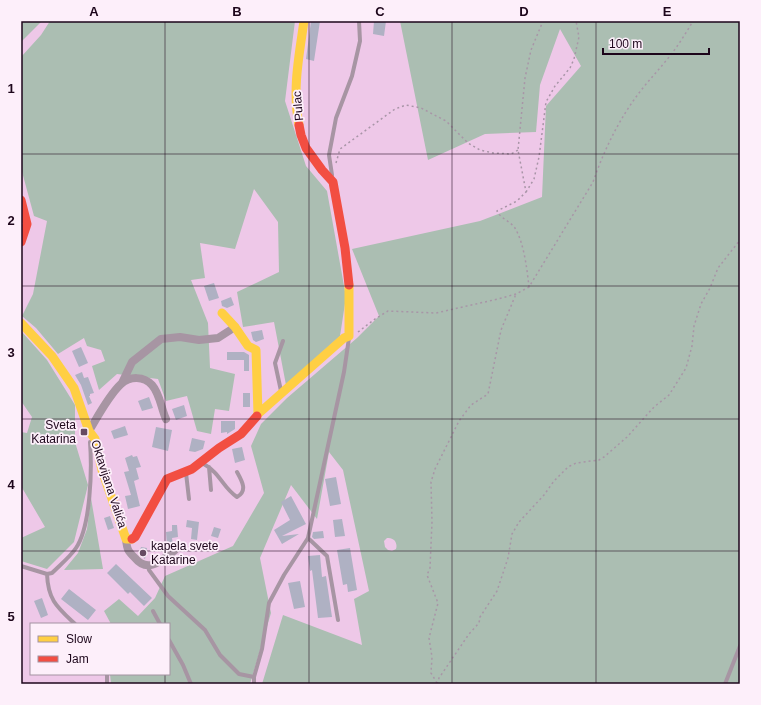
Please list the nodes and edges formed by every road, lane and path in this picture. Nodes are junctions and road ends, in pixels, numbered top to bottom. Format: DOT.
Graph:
graph roads {
  1 [pos="304,21"];
  2 [pos="359,21"];
  3 [pos="543,21"];
  4 [pos="576,21"];
  5 [pos="693,21"];
  6 [pos="518,150"];
  7 [pos="336,165"];
  8 [pos="333,182"];
  9 [pos="526,192"];
  10 [pos="21,200"];
  11 [pos="740,240"];
  12 [pos="21,242"];
  13 [pos="529,286"];
  14 [pos="516,294"];
  15 [pos="222,313"];
  16 [pos="21,323"];
  17 [pos="235,327"];
  18 [pos="349,336"];
  19 [pos="283,341"];
  20 [pos="122,383"];
  21 [pos="281,394"];
  22 [pos="258,414"];
  23 [pos="166,420"];
  24 [pos="89,431"];
  25 [pos="204,464"];
  26 [pos="186,471"];
  27 [pos="237,472"];
  28 [pos="211,490"];
  29 [pos="189,499"];
  30 [pos="308,538"];
  31 [pos="126,539"];
  32 [pos="175,550"];
  33 [pos="21,566"];
  34 [pos="148,566"];
  35 [pos="47,574"];
  36 [pos="153,611"];
  37 [pos="338,620"];
  38 [pos="74,623"];
  39 [pos="159,623"];
  40 [pos="170,642"];
  41 [pos="740,646"];
  42 [pos="254,677"];
  43 [pos="191,684"];
  44 [pos="254,684"];
  45 [pos="438,684"];
  46 [pos="725,684"];
  1 -- 8 [label="street, Pulac"];
  2 -- 8 [label="lane"];
  3 -- 6 [label="path"];
  4 -- 9 [label="path"];
  5 -- 13 [label="path"];
  6 -- 7 [label="path"];
  6 -- 9 [label="path"];
  8 -- 18 [label="street"];
  9 -- 13 [label="path"];
  10 -- 12 [label="street"];
  11 -- 45 [label="path"];
  13 -- 14 [label="path"];
  14 -- 18 [label="path"];
  14 -- 45 [label="path"];
  15 -- 17 [label="street"];
  16 -- 24 [label="street, Oktavijana Valića"];
  17 -- 20 [label="street, Oktavijana Valića"];
  17 -- 22 [label="street"];
  18 -- 21 [label="street, Oktavijana Valića"];
  18 -- 30 [label="lane"];
  19 -- 21 [label="lane"];
  20 -- 23 [label="street"];
  20 -- 24 [label="street, Oktavijana Valića"];
  21 -- 22 [label="street, Oktavijana Valića"];
  22 -- 25 [label="street, Oktavijana Valića"];
  24 -- 31 [label="street, Oktavijana Valića"];
  24 -- 35 [label="lane"];
  25 -- 26 [label="street, Oktavijana Valića"];
  25 -- 27 [label="lane"];
  25 -- 28 [label="lane"];
  26 -- 29 [label="lane"];
  26 -- 31 [label="street, Oktavijana Valića"];
  30 -- 37 [label="lane"];
  30 -- 42 [label="lane"];
  31 -- 34 [label="street, Oktavijana Valića"];
  32 -- 34 [label="street"];
  33 -- 35 [label="lane"];
  34 -- 42 [label="lane"];
  35 -- 38 [label="lane"];
  36 -- 39 [label="lane"];
  40 -- 43 [label="lane"];
  41 -- 46 [label="lane"];
  42 -- 44 [label="lane"];
}
